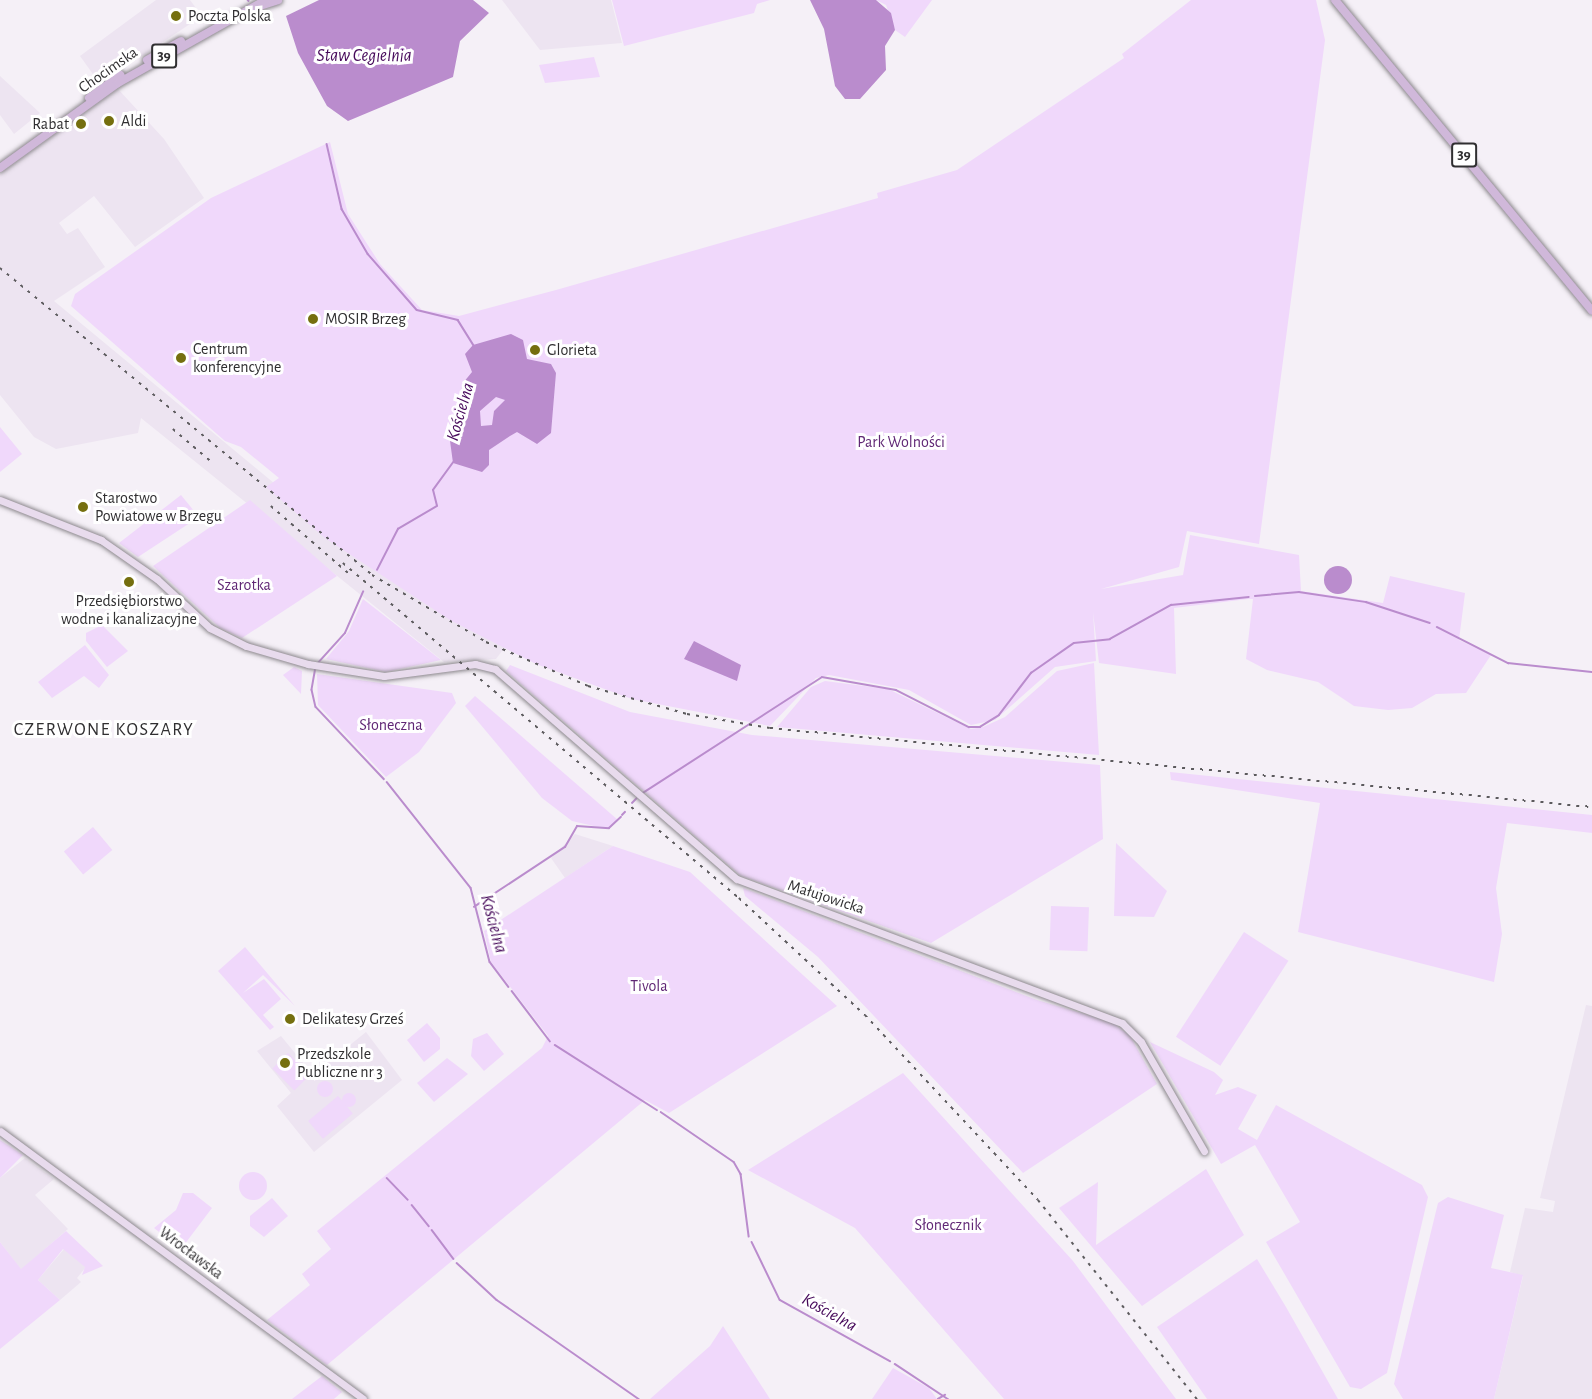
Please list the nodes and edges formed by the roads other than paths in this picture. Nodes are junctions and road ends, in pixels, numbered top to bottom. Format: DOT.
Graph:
graph roads {
  1 [pos="266,0"];
  2 [pos="278,0"];
  3 [pos="1335,0"];
  4 [pos="256,7"];
  5 [pos="0,168"];
  6 [pos="1592,310"];
  7 [pos="0,500"];
  8 [pos="0,1131"];
  9 [pos="1204,1151"];
  10 [pos="363,1399"];
  1 -- 4 [label="main road, 39"];
  2 -- 4 [label="main road, 39"];
  3 -- 6 [label="main road, 39"];
  4 -- 5 [label="main road, Chocimska / 39"];
  7 -- 9 [label="street, Małujowicka"];
  8 -- 10 [label="street, Wrocławska"];
}
